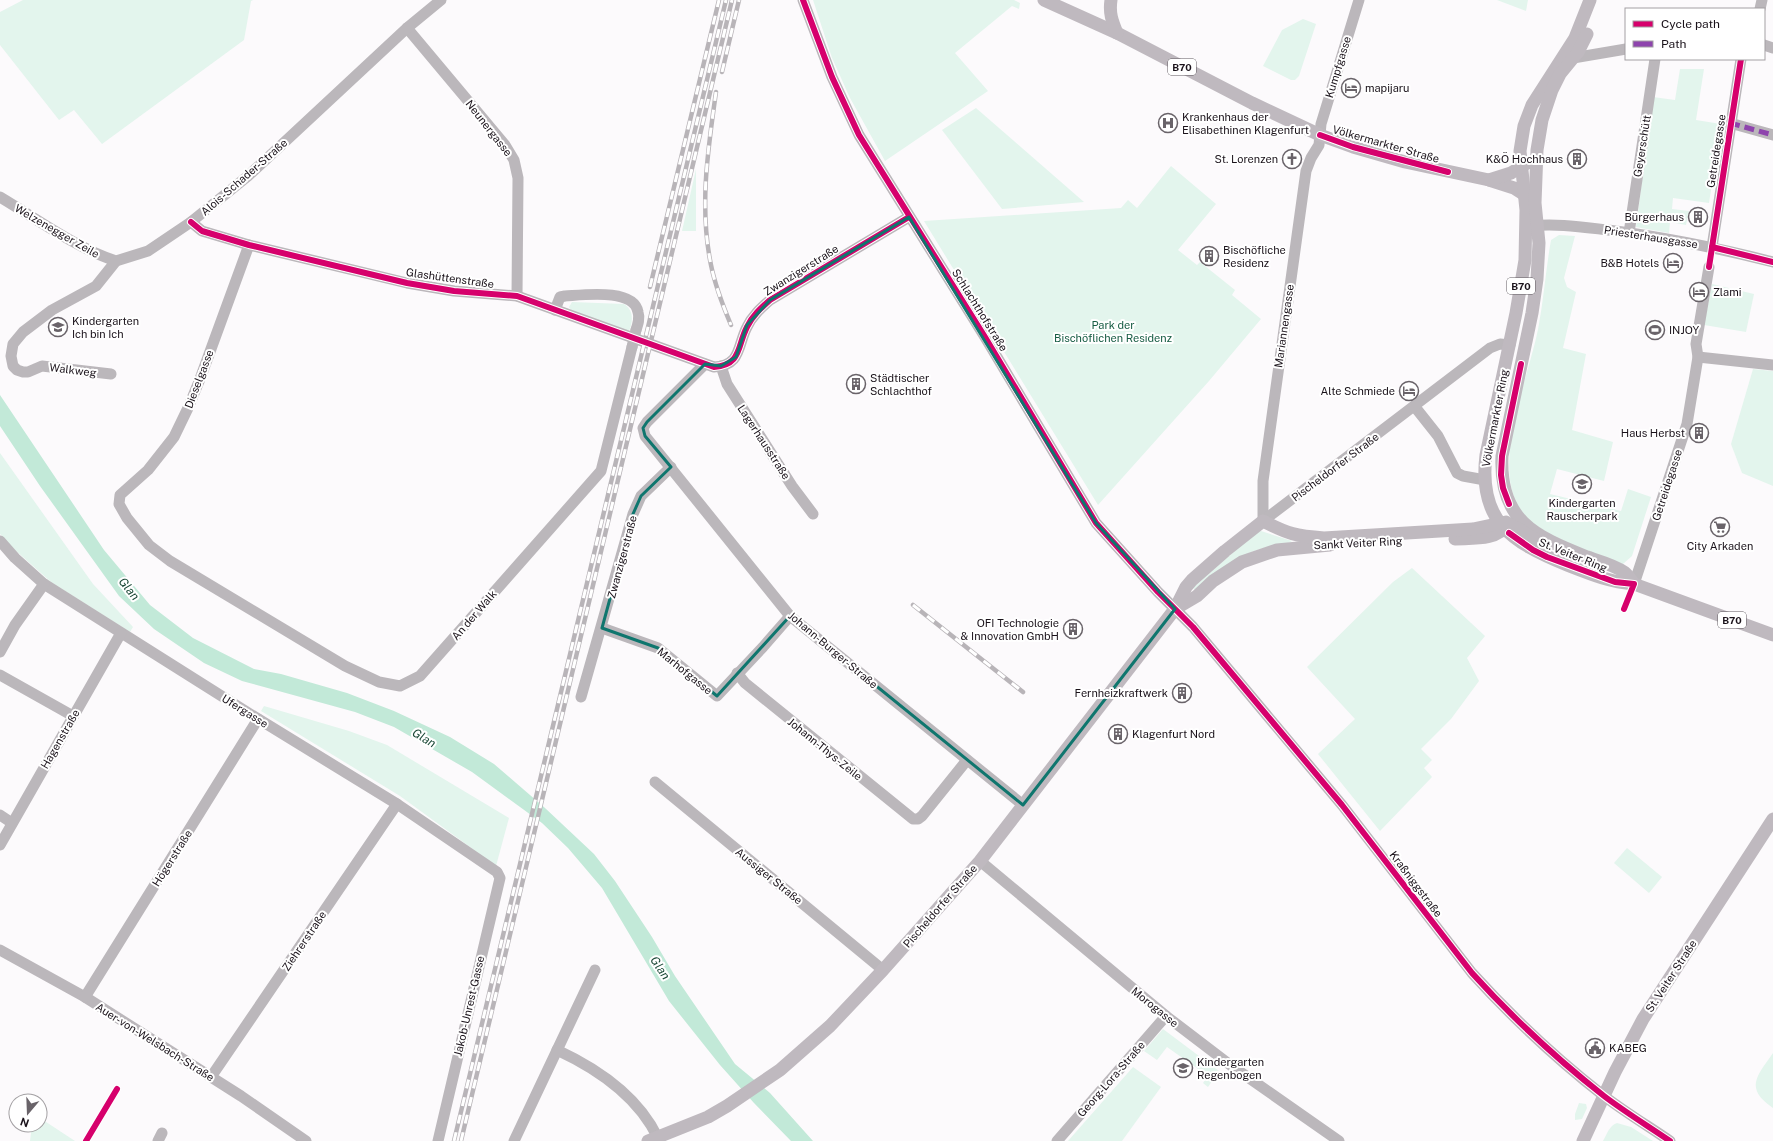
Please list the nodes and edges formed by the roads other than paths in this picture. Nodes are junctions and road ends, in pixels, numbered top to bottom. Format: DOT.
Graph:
graph roads {
  1 [pos="441,0"];
  2 [pos="803,0"];
  3 [pos="1044,0"];
  4 [pos="1111,0"];
  5 [pos="1359,0"];
  6 [pos="1590,0"];
  7 [pos="1596,0"];
  8 [pos="407,28"];
  9 [pos="1117,33"];
  10 [pos="1625,49"];
  11 [pos="1566,60"];
  12 [pos="1655,60"];
  13 [pos="1741,60"];
  14 [pos="1730,123"];
  15 [pos="1320,135"];
  16 [pos="1773,135"];
  17 [pos="1537,150"];
  18 [pos="1521,168"];
  19 [pos="1489,180"];
  20 [pos="1525,195"];
  21 [pos="0,197"];
  22 [pos="909,217"];
  23 [pos="191,222"];
  24 [pos="1532,226"];
  25 [pos="1629,232"];
  26 [pos="249,245"];
  27 [pos="1712,247"];
  28 [pos="116,261"];
  29 [pos="1773,262"];
  30 [pos="1709,267"];
  31 [pos="517,296"];
  32 [pos="555,310"];
  33 [pos="1510,345"];
  34 [pos="1698,357"];
  35 [pos="705,364"];
  36 [pos="1521,364"];
  37 [pos="1773,365"];
  38 [pos="721,366"];
  39 [pos="111,374"];
  40 [pos="1415,407"];
  41 [pos="671,468"];
  42 [pos="1485,480"];
  43 [pos="120,495"];
  44 [pos="813,514"];
  45 [pos="1263,521"];
  46 [pos="1507,521"];
  47 [pos="0,541"];
  48 [pos="44,584"];
  49 [pos="1634,584"];
  50 [pos="1197,596"];
  51 [pos="1175,609"];
  52 [pos="790,616"];
  53 [pos="602,628"];
  54 [pos="121,633"];
  55 [pos="1773,635"];
  56 [pos="0,652"];
  57 [pos="737,673"];
  58 [pos="0,675"];
  59 [pos="581,697"];
  60 [pos="73,716"];
  61 [pos="258,719"];
  62 [pos="967,760"];
  63 [pos="655,782"];
  64 [pos="397,804"];
  65 [pos="1023,805"];
  66 [pos="0,815"];
  67 [pos="1773,819"];
  68 [pos="12,823"];
  69 [pos="0,845"];
  70 [pos="980,861"];
  71 [pos="497,872"];
  72 [pos="0,950"];
  73 [pos="595,970"];
  74 [pos="883,970"];
  75 [pos="85,997"];
  76 [pos="1166,1016"];
  77 [pos="557,1050"];
  78 [pos="212,1077"];
  79 [pos="1604,1096"];
  80 [pos="653,1139"];
  81 [pos="306,1141"];
  82 [pos="438,1141"];
  83 [pos="514,1141"];
  84 [pos="1057,1141"];
  85 [pos="1339,1141"];
  86 [pos="1583,1141"];
  87 [pos="1670,1141"];
  1 -- 8 [label="street, Alois-Schader-Straße"];
  2 -- 22 [label="street, Schlachthofstraße"];
  3 -- 9 [label="main road, Völkermarkter Straße / B70"];
  4 -- 9 [label="main road"];
  5 -- 15 [label="street, Kumpfgasse"];
  6 -- 11 [label="main road, B70"];
  7 -- 11 [label="main road, B70"];
  8 -- 23 [label="street, Alois-Schader-Straße"];
  8 -- 31 [label="street, Neunergasse"];
  9 -- 15 [label="main road, Völkermarkter Straße / B70"];
  10 -- 11 [label="street"];
  11 -- 17 [label="main road, B70"];
  11 -- 18 [label="main road, B70"];
  12 -- 25 [label="street, Geyerschütt"];
  13 -- 14 [label="street, Getreidegasse"];
  14 -- 16 [label="street"];
  14 -- 27 [label="street, Getreidegasse"];
  15 -- 19 [label="main road, Völkermarkter Straße / B70"];
  15 -- 45 [label="street, Mariannengasse"];
  17 -- 18 [label="main road, B70"];
  17 -- 24 [label="main road, B70"];
  18 -- 19 [label="main road, B70"];
  18 -- 20 [label="main road, B70"];
  19 -- 20 [label="main road, B70"];
  20 -- 24 [label="main road, Völkermarkter Ring / B70"];
  21 -- 28 [label="street, Welzenegger Zeile"];
  22 -- 38 [label="street, Zwanzigerstraße"];
  22 -- 51 [label="street, Schlachthofstraße"];
  23 -- 26 [label="street, Glashüttenstraße"];
  23 -- 28 [label="street, Alois-Schader-Straße"];
  24 -- 25 [label="street, Priesterhausgasse"];
  24 -- 33 [label="main road, Völkermarkter Ring / B70"];
  24 -- 36 [label="main road, Völkermarkter Ring / B70"];
  25 -- 27 [label="street, Priesterhausgasse"];
  26 -- 31 [label="street, Glashüttenstraße"];
  26 -- 43 [label="street, Dieselgasse"];
  27 -- 29 [label="street, Priesterhausgasse"];
  28 -- 39 [label="street, Walkweg"];
  30 -- 34 [label="street, Getreidegasse"];
  31 -- 32 [label="street, Glashüttenstraße"];
  32 -- 35 [label="street, Glashüttenstraße"];
  32 -- 43 [label="street, An der Walk, bridge"];
  33 -- 36 [label="main road, Völkermarkter Ring"];
  33 -- 40 [label="street, Pischeldorfer Straße"];
  33 -- 42 [label="main road, Völkermarkter Ring / B70"];
  34 -- 37 [label="street"];
  34 -- 49 [label="street, Getreidegasse"];
  35 -- 38 [label="street"];
  35 -- 41 [label="street"];
  36 -- 46 [label="main road, Völkermarkter Ring / B70"];
  38 -- 44 [label="street, Lagerhausstraße"];
  40 -- 42 [label="street"];
  40 -- 45 [label="street, Pischeldorfer Straße"];
  41 -- 52 [label="street, Johann-Burger-Straße"];
  41 -- 53 [label="street, Zwanzigerstraße"];
  42 -- 46 [label="main road, Völkermarkter Ring / B70"];
  45 -- 46 [label="main road, Sankt Veiter Ring"];
  45 -- 51 [label="main road, Pischeldorfer Straße"];
  46 -- 49 [label="main road, St. Veiter Ring / B70"];
  46 -- 49 [label="main road, St. Veiter Ring / B70"];
  46 -- 50 [label="main road, Sankt Veiter Ring"];
  47 -- 48 [label="street, Ufergasse"];
  48 -- 54 [label="street, Ufergasse"];
  48 -- 56 [label="street"];
  49 -- 55 [label="main road, St. Veiter Ring / B70"];
  50 -- 51 [label="main road, Pischeldorfer Straße"];
  51 -- 65 [label="main road, Pischeldorfer Straße"];
  51 -- 79 [label="street, Kraßniggstraße"];
  52 -- 57 [label="street"];
  52 -- 62 [label="street, Johann-Burger-Straße"];
  53 -- 57 [label="street, Marhofgasse"];
  53 -- 59 [label="street, Zwanzigerstraße"];
  54 -- 60 [label="street, Hagenstraße"];
  54 -- 61 [label="street, Ufergasse"];
  57 -- 62 [label="street, Johann-Thys-Zeile"];
  58 -- 60 [label="street"];
  60 -- 68 [label="street, Hagenstraße"];
  61 -- 64 [label="street, Ufergasse"];
  61 -- 75 [label="street, Högerstraße"];
  62 -- 65 [label="street, Johann-Burger-Straße"];
  63 -- 74 [label="street, Aussiger Straße"];
  64 -- 71 [label="street, Ufergasse"];
  64 -- 78 [label="street, Ziehrerstraße"];
  65 -- 70 [label="main road, Pischeldorfer Straße"];
  66 -- 68 [label="street"];
  67 -- 79 [label="main road, St. Veiter Straße"];
  68 -- 69 [label="street, Hagenstraße"];
  70 -- 74 [label="main road, Pischeldorfer Straße"];
  70 -- 76 [label="street, Morogasse"];
  71 -- 82 [label="street, Jakob-Unrest-Gasse"];
  72 -- 75 [label="street, Auer-von-Welsbach-Straße"];
  73 -- 77 [label="street"];
  74 -- 80 [label="main road, Pischeldorfer Straße"];
  75 -- 78 [label="street, Auer-von-Welsbach-Straße"];
  76 -- 84 [label="street, Georg-Lora-Straße"];
  76 -- 85 [label="street, Morogasse"];
  77 -- 80 [label="street"];
  77 -- 83 [label="street"];
  78 -- 81 [label="street, Auer-von-Welsbach-Straße"];
  79 -- 86 [label="main road, St. Veiter Straße"];
  79 -- 87 [label="street, Kraßniggstraße"];
}
